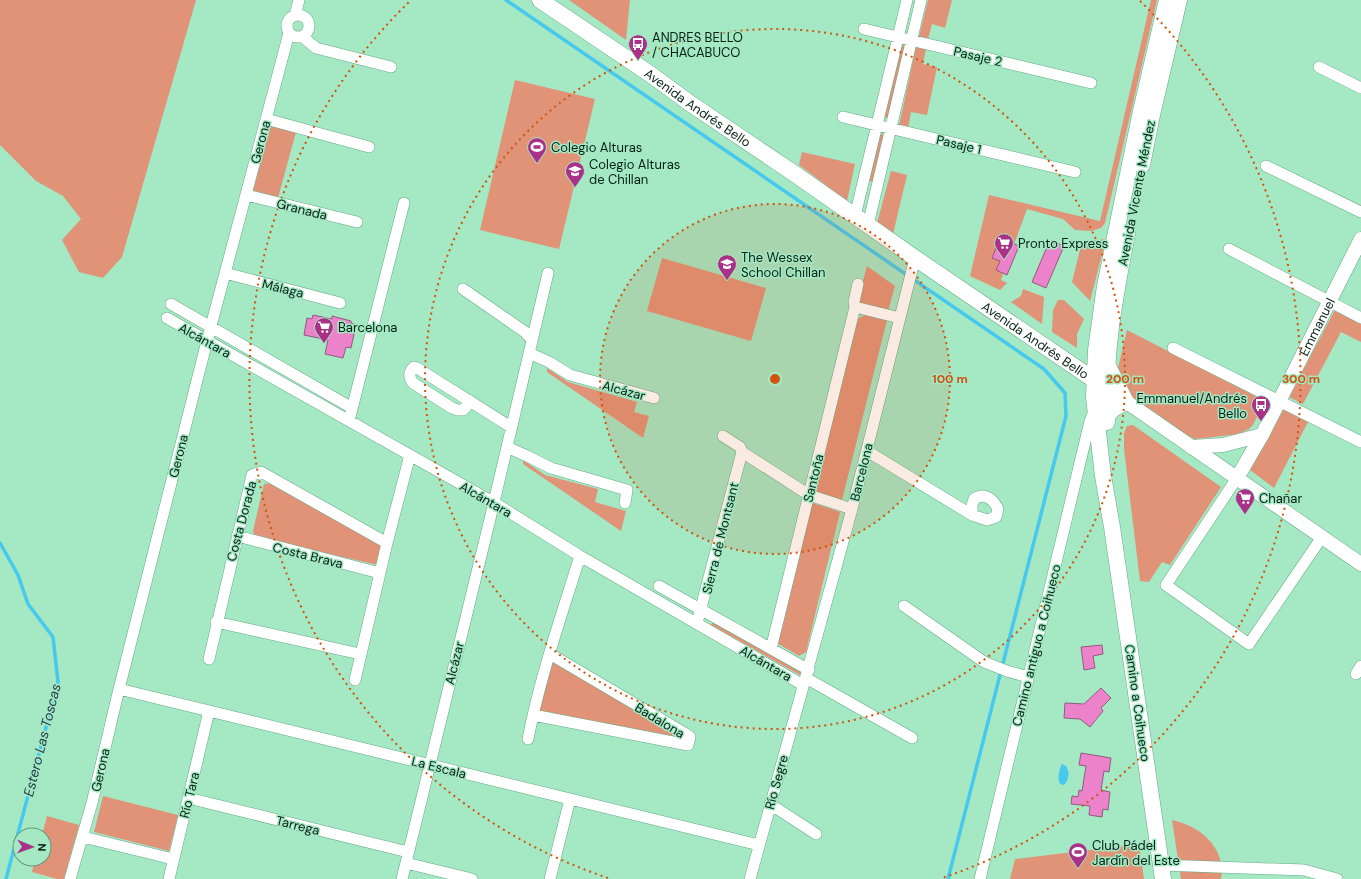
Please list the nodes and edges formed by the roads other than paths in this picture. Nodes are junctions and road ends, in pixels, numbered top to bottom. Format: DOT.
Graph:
graph roads {
  1 [pos="299,0"];
  2 [pos="540,0"];
  3 [pos="907,0"];
  4 [pos="921,0"];
  5 [pos="1167,0"];
  6 [pos="1179,0"];
  7 [pos="295,15"];
  8 [pos="864,29"];
  9 [pos="289,33"];
  10 [pos="303,37"];
  11 [pos="898,37"];
  12 [pos="912,40"];
  13 [pos="1319,67"];
  14 [pos="391,68"];
  15 [pos="1091,83"];
  16 [pos="1361,88"];
  17 [pos="843,117"];
  18 [pos="266,119"];
  19 [pos="877,125"];
  20 [pos="891,128"];
  21 [pos="369,147"];
  22 [pos="1266,166"];
  23 [pos="1075,172"];
  24 [pos="246,195"];
  25 [pos="404,203"];
  26 [pos="1361,212"];
  27 [pos="861,221"];
  28 [pos="357,222"];
  29 [pos="1361,239"];
  30 [pos="1229,249"];
  31 [pos="913,265"];
  32 [pos="225,273"];
  33 [pos="548,273"];
  34 [pos="858,284"];
  35 [pos="463,289"];
  36 [pos="1330,301"];
  37 [pos="340,303"];
  38 [pos="171,304"];
  39 [pos="855,307"];
  40 [pos="167,318"];
  41 [pos="900,318"];
  42 [pos="1361,318"];
  43 [pos="211,327"];
  44 [pos="532,340"];
  45 [pos="207,341"];
  46 [pos="1097,345"];
  47 [pos="1173,348"];
  48 [pos="529,353"];
  49 [pos="1107,362"];
  50 [pos="1076,368"];
  51 [pos="1100,384"];
  52 [pos="654,398"];
  53 [pos="469,400"];
  54 [pos="1279,401"];
  55 [pos="1126,402"];
  56 [pos="352,408"];
  57 [pos="1102,415"];
  58 [pos="349,421"];
  59 [pos="511,427"];
  60 [pos="1262,435"];
  61 [pos="723,436"];
  62 [pos="1361,442"];
  63 [pos="507,446"];
  64 [pos="1191,447"];
  65 [pos="866,451"];
  66 [pos="742,452"];
  67 [pos="410,455"];
  68 [pos="1237,478"];
  69 [pos="809,495"];
  70 [pos="493,502"];
  71 [pos="625,503"];
  72 [pos="852,509"];
  73 [pos="972,515"];
  74 [pos="237,536"];
  75 [pos="1322,537"];
  76 [pos="387,543"];
  77 [pos="580,556"];
  78 [pos="1361,564"];
  79 [pos="380,573"];
  80 [pos="659,586"];
  81 [pos="904,606"];
  82 [pos="702,610"];
  83 [pos="216,622"];
  84 [pos="697,623"];
  85 [pos="771,649"];
  86 [pos="360,654"];
  87 [pos="550,654"];
  88 [pos="209,659"];
  89 [pos="1028,677"];
  90 [pos="806,678"];
  91 [pos="354,680"];
  92 [pos="119,689"];
  93 [pos="210,711"];
  94 [pos="533,715"];
  95 [pos="912,738"];
  96 [pos="528,739"];
  97 [pos="429,764"];
  98 [pos="188,798"];
  99 [pos="570,799"];
  100 [pos="770,804"];
  101 [pos="816,834"];
  102 [pos="83,837"];
  103 [pos="759,845"];
  104 [pos="408,852"];
  105 [pos="173,859"];
  106 [pos="406,863"];
  107 [pos="1162,872"];
  108 [pos="70,879"];
  109 [pos="169,879"];
  110 [pos="402,879"];
  111 [pos="472,879"];
  112 [pos="550,879"];
  113 [pos="750,879"];
  114 [pos="980,879"];
  115 [pos="1337,879"];
  1 -- 7 [label="street, Gerona"];
  2 -- 27 [label="main road, Avenida Andrés Bello"];
  3 -- 11 [label="street"];
  4 -- 12 [label="street"];
  5 -- 46 [label="main road, Avenida Vicente Méndez"];
  6 -- 49 [label="main road, Avenida Vicente Méndez"];
  7 -- 9 [label="street, Gerona"];
  7 -- 10 [label="street"];
  8 -- 11 [label="street, Pasaje 2"];
  9 -- 10 [label="street"];
  9 -- 18 [label="street, Gerona"];
  10 -- 14 [label="street"];
  11 -- 12 [label="street, Pasaje 2"];
  11 -- 19 [label="street"];
  12 -- 15 [label="street, Pasaje 2"];
  12 -- 20 [label="street"];
  13 -- 16 [label="street"];
  17 -- 19 [label="street, Pasaje 1"];
  18 -- 21 [label="street"];
  18 -- 24 [label="street, Gerona"];
  19 -- 20 [label="street, Pasaje 1"];
  19 -- 27 [label="street"];
  20 -- 23 [label="street, Pasaje 1"];
  20 -- 27 [label="street"];
  22 -- 26 [label="street"];
  24 -- 28 [label="street, Granada"];
  24 -- 32 [label="street, Gerona"];
  25 -- 56 [label="street"];
  27 -- 31 [label="main road, Avenida Andrés Bello"];
  29 -- 36 [label="street, Emmanuel"];
  30 -- 36 [label="street"];
  31 -- 41 [label="street, Barcelona"];
  31 -- 50 [label="main road, Avenida Andrés Bello"];
  32 -- 37 [label="street, Málaga"];
  32 -- 43 [label="street, Gerona"];
  33 -- 44 [label="street, Alcázar"];
  34 -- 39 [label="street, Santoña"];
  35 -- 44 [label="street"];
  36 -- 42 [label="street"];
  36 -- 54 [label="street, Emmanuel"];
  38 -- 43 [label="street, Alcántara"];
  39 -- 41 [label="street"];
  39 -- 69 [label="street, Santoña"];
  40 -- 45 [label="street, Alcántara"];
  41 -- 65 [label="street, Barcelona"];
  43 -- 45 [label="street, Gerona"];
  43 -- 56 [label="street, Alcántara"];
  44 -- 48 [label="street, Alcázar"];
  45 -- 58 [label="street, Alcántara"];
  45 -- 92 [label="street, Gerona"];
  46 -- 50 [label="main road"];
  46 -- 51 [label="main road, Avenida Vicente Méndez"];
  47 -- 54 [label="street"];
  48 -- 52 [label="street, Alcázar"];
  48 -- 59 [label="street, Alcázar"];
  49 -- 51 [label="main road, Avenida Vicente Méndez"];
  49 -- 55 [label="main road"];
  50 -- 51 [label="main road, Avenida Andrés Bello"];
  51 -- 55 [label="street, Avenida Andrés Bello"];
  51 -- 57 [label="main road, Camino a Coihueco"];
  53 -- 53 [label="street"];
  53 -- 59 [label="street"];
  54 -- 60 [label="street, Emmanuel"];
  54 -- 62 [label="street"];
  55 -- 57 [label="main road"];
  55 -- 64 [label="street, Avenida Andrés Bello"];
  56 -- 58 [label="street"];
  57 -- 89 [label="street, Camino antiguo a Coihueco"];
  57 -- 107 [label="main road, Camino a Coihueco"];
  58 -- 67 [label="street, Alcántara"];
  59 -- 63 [label="street, Alcázar"];
  60 -- 64 [label="street"];
  60 -- 68 [label="street, Emmanuel"];
  61 -- 66 [label="street"];
  63 -- 70 [label="street, Alcázar"];
  63 -- 71 [label="street"];
  64 -- 68 [label="street, Avenida Andrés Bello"];
  65 -- 72 [label="street, Barcelona"];
  65 -- 73 [label="street"];
  66 -- 69 [label="street"];
  66 -- 82 [label="street, Sierra de Montsant"];
  67 -- 70 [label="street, Alcántara"];
  67 -- 76 [label="street"];
  68 -- 75 [label="street, Avenida Andrés Bello"];
  68 -- 75 [label="street"];
  69 -- 72 [label="street"];
  69 -- 85 [label="street, Santoña"];
  70 -- 77 [label="street, Alcántara"];
  70 -- 97 [label="street, Alcázar"];
  72 -- 90 [label="street, Barcelona"];
  74 -- 76 [label="street, Costa Dorada"];
  74 -- 79 [label="street, Costa Brava"];
  74 -- 83 [label="street, Costa Dorada"];
  75 -- 78 [label="street, Avenida Andrés Bello"];
  76 -- 79 [label="street"];
  77 -- 84 [label="street, Alcántara"];
  77 -- 87 [label="street"];
  79 -- 86 [label="street"];
  80 -- 82 [label="street, Alcántara"];
  81 -- 89 [label="street"];
  82 -- 84 [label="street, Sierra de Montsant"];
  82 -- 85 [label="street, Alcántara"];
  83 -- 86 [label="street"];
  83 -- 88 [label="street, Costa Dorada"];
  84 -- 90 [label="street, Alcántara"];
  85 -- 90 [label="street, Alcántara"];
  86 -- 91 [label="street"];
  87 -- 94 [label="street"];
  87 -- 94 [label="street, Badalona"];
  89 -- 114 [label="street, Camino antiguo a Coihueco"];
  90 -- 95 [label="street, Alcántara"];
  90 -- 100 [label="street, Río Segre"];
  92 -- 93 [label="street, La Escala"];
  92 -- 102 [label="street, Gerona"];
  93 -- 97 [label="street, La Escala"];
  93 -- 98 [label="street, Río Tara"];
  94 -- 96 [label="street"];
  97 -- 99 [label="street, La Escala"];
  97 -- 104 [label="street, Alcázar"];
  98 -- 104 [label="street, Tarrega"];
  98 -- 105 [label="street, Río Tara"];
  99 -- 103 [label="street, La Escala"];
  99 -- 112 [label="street"];
  100 -- 101 [label="street"];
  100 -- 103 [label="street, Río Segre"];
  102 -- 105 [label="street"];
  102 -- 108 [label="street, Gerona"];
  103 -- 113 [label="street, Río Segre"];
  104 -- 106 [label="street, Alcázar"];
  105 -- 109 [label="street, Río Tara"];
  106 -- 110 [label="street, Alcázar"];
  106 -- 111 [label="street"];
  107 -- 115 [label="street"];
}
